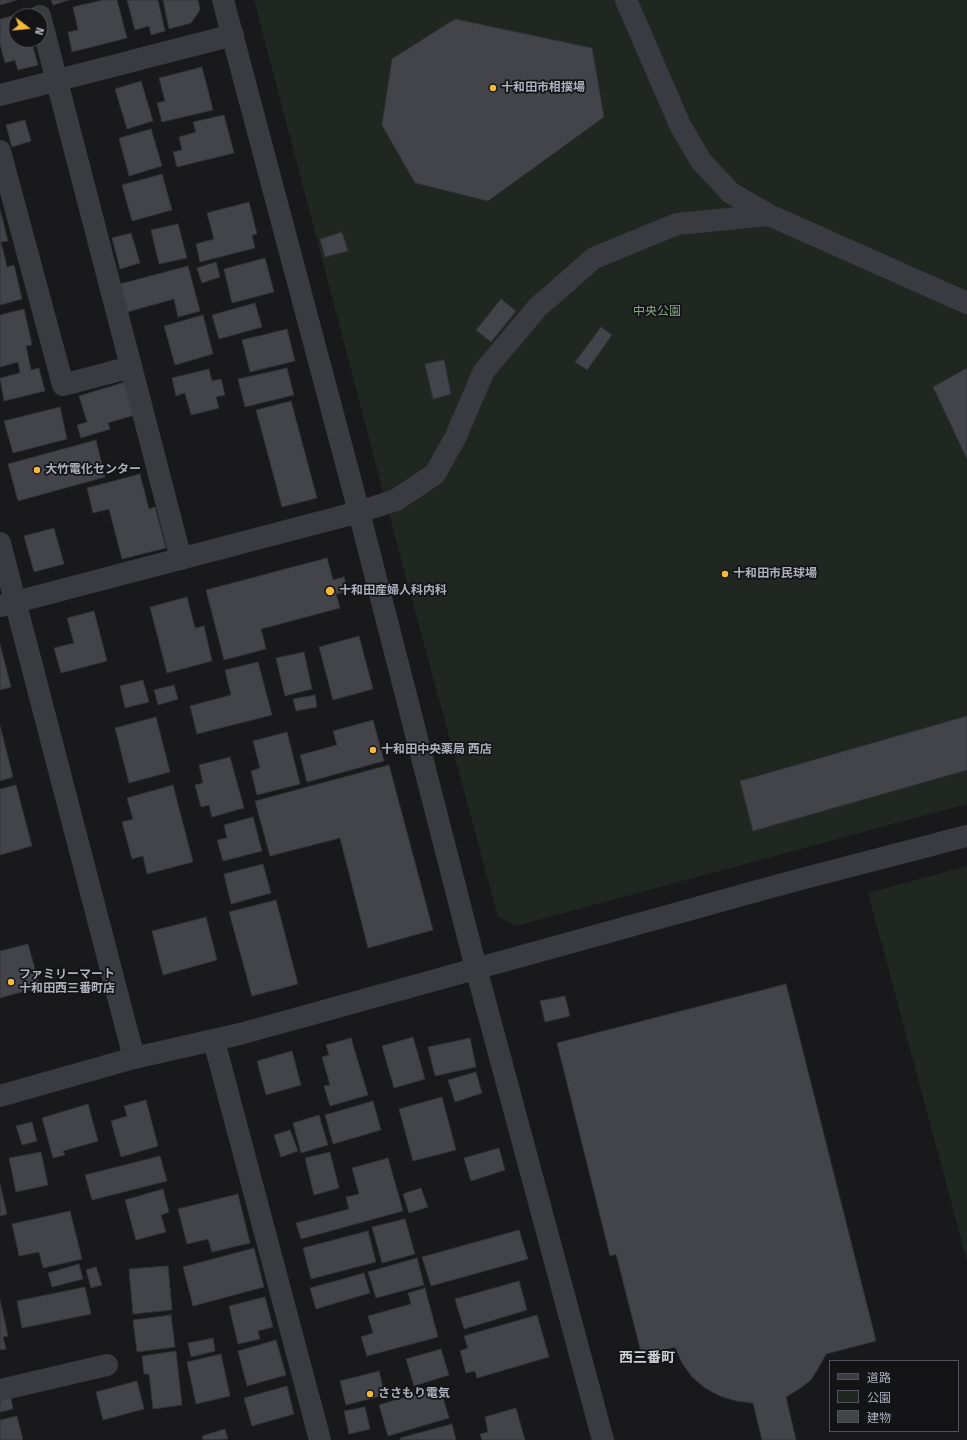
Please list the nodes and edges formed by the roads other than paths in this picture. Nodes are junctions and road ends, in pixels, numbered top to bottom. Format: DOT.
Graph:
graph roads {
  1 [pos="223,0"];
  2 [pos="626,0"];
  3 [pos="233,35"];
  4 [pos="48,48"];
  5 [pos="56,80"];
  6 [pos="0,95"];
  7 [pos="0,151"];
  8 [pos="769,215"];
  9 [pos="967,303"];
  10 [pos="131,367"];
  11 [pos="359,512"];
  12 [pos="0,543"];
  13 [pos="181,559"];
  14 [pos="8,604"];
  15 [pos="967,836"];
  16 [pos="476,968"];
  17 [pos="214,1040"];
  18 [pos="134,1058"];
  19 [pos="0,1096"];
  20 [pos="107,1365"];
  21 [pos="0,1390"];
  22 [pos="318,1440"];
  23 [pos="603,1440"];
  1 -- 3 [label="street"];
  2 -- 8 [label="street"];
  3 -- 5 [label="street"];
  3 -- 11 [label="street"];
  4 -- 5 [label="street"];
  5 -- 6 [label="street"];
  5 -- 10 [label="street"];
  7 -- 10 [label="street"];
  8 -- 9 [label="street"];
  8 -- 11 [label="street"];
  10 -- 13 [label="street"];
  11 -- 13 [label="street"];
  11 -- 16 [label="street"];
  12 -- 14 [label="street"];
  13 -- 14 [label="street"];
  14 -- 18 [label="street"];
  15 -- 16 [label="street"];
  16 -- 17 [label="street"];
  16 -- 23 [label="street"];
  17 -- 18 [label="street"];
  17 -- 22 [label="street"];
  18 -- 19 [label="street"];
  20 -- 21 [label="street"];
}
